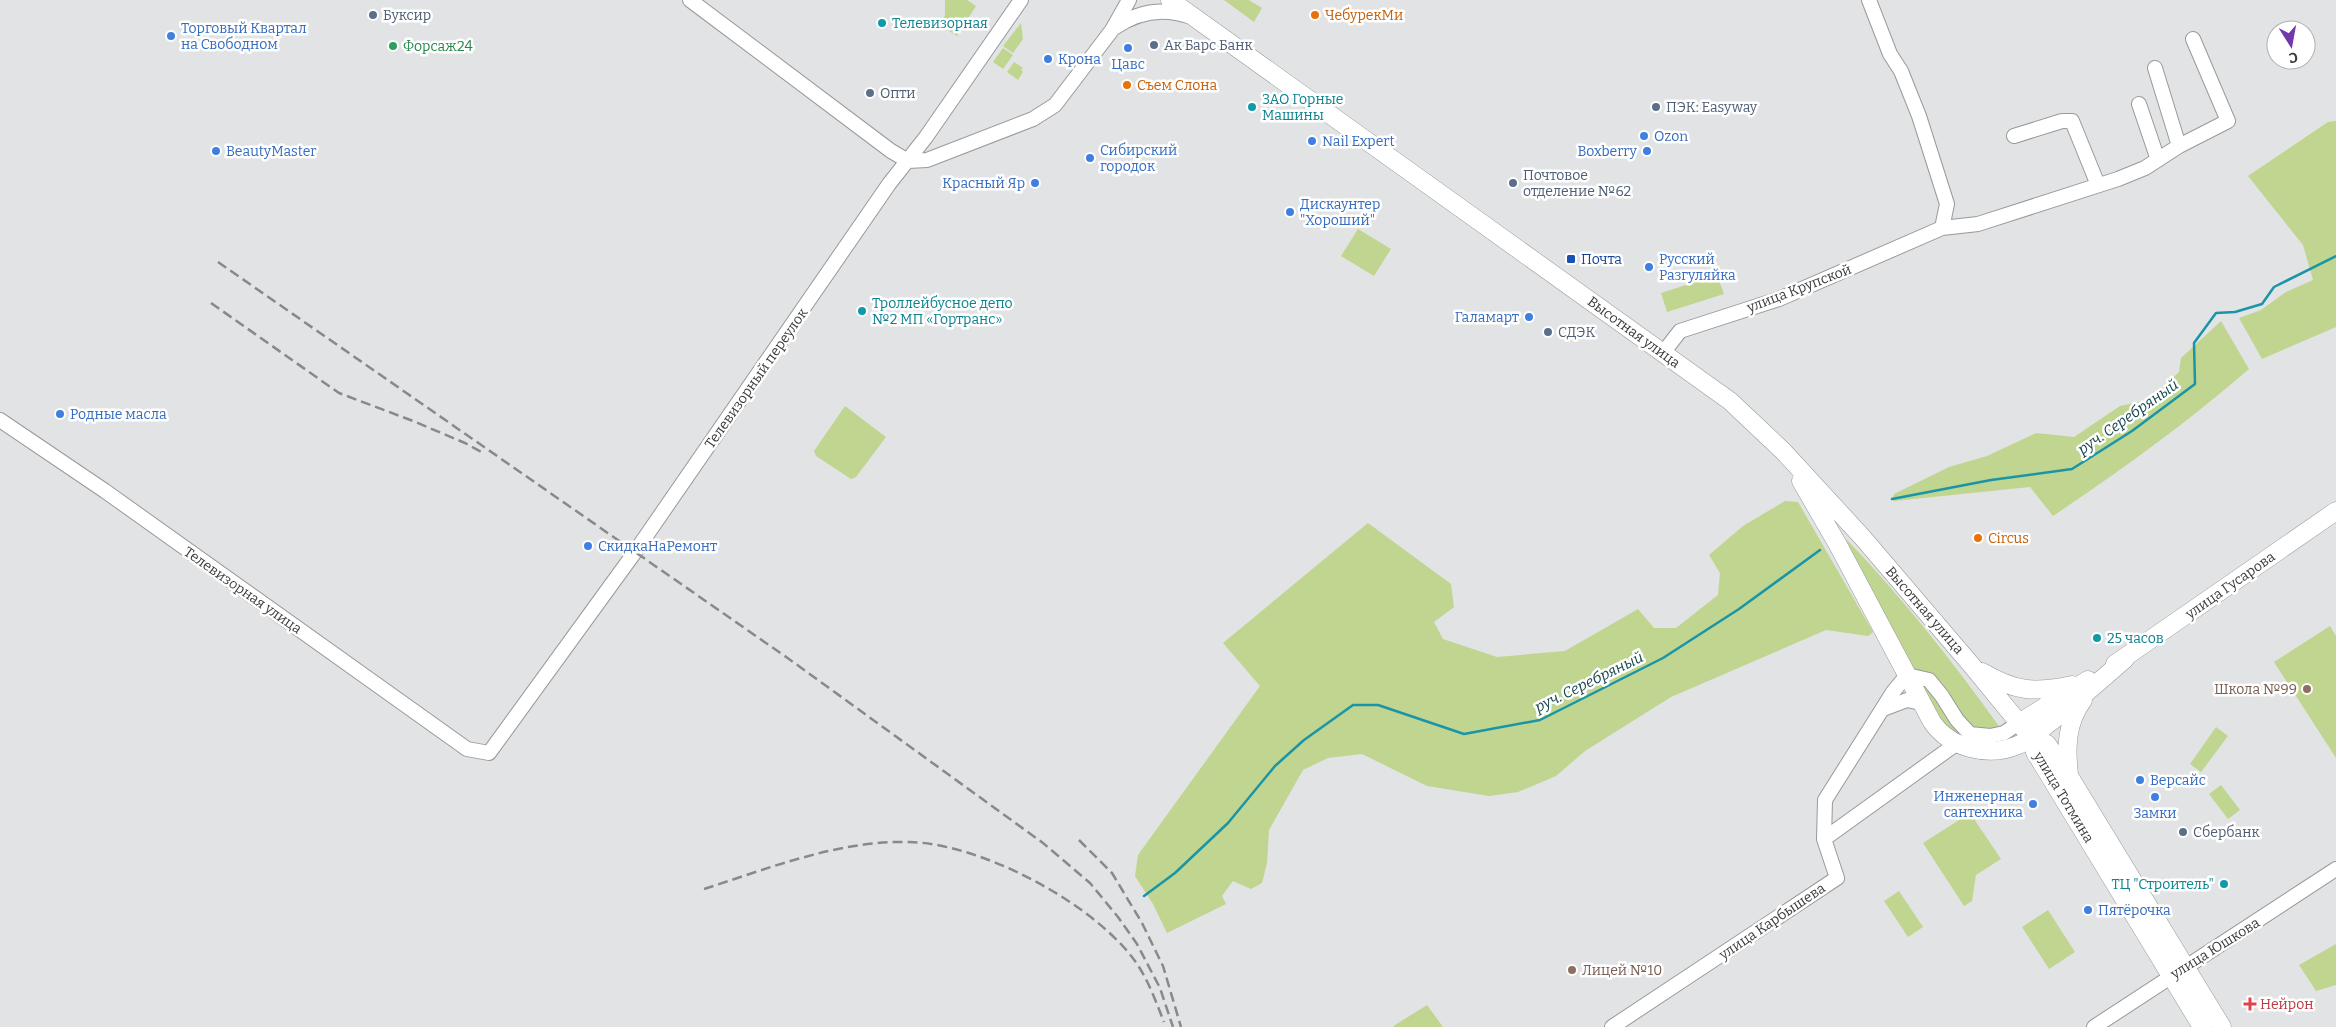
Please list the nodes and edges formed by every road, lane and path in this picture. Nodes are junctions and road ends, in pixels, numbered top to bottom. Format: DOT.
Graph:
graph roads {
  1 [pos="690,0"];
  2 [pos="1021,0"];
  3 [pos="1129,0"];
  4 [pos="1170,0"];
  5 [pos="1869,0"];
  6 [pos="1196,19"];
  7 [pos="1112,30"];
  8 [pos="2193,39"];
  9 [pos="2155,68"];
  10 [pos="2139,104"];
  11 [pos="2014,136"];
  12 [pos="2179,146"];
  13 [pos="2158,160"];
  14 [pos="908,161"];
  15 [pos="2098,186"];
  16 [pos="1942,228"];
  17 [pos="1663,353"];
  18 [pos="0,420"];
  19 [pos="1783,450"];
  20 [pos="2336,511"];
  21 [pos="1974,667"];
  22 [pos="1907,675"];
  23 [pos="2086,686"];
  24 [pos="1921,703"];
  25 [pos="1883,709"];
  26 [pos="2019,724"];
  27 [pos="2031,737"];
  28 [pos="1956,744"];
  29 [pos="489,753"];
  30 [pos="2069,776"];
  31 [pos="1824,839"];
  32 [pos="2336,870"];
  33 [pos="2178,971"];
  34 [pos="1612,1027"];
  35 [pos="2094,1027"];
  36 [pos="2202,1027"];
  37 [pos="2222,1027"];
  1 -- 14 [label="street"];
  2 -- 14 [label="street, Телевизорный переулок"];
  3 -- 7 [label="street"];
  4 -- 6 [label="main road, Высотная улица"];
  5 -- 16 [label="street"];
  6 -- 7 [label="street"];
  6 -- 17 [label="main road, Высотная улица"];
  7 -- 14 [label="street"];
  8 -- 12 [label="street, улица Крупской"];
  9 -- 12 [label="street"];
  10 -- 13 [label="street"];
  11 -- 15 [label="street"];
  12 -- 13 [label="street, улица Крупской"];
  13 -- 15 [label="street, улица Крупской"];
  14 -- 29 [label="street, Телевизорный переулок"];
  15 -- 16 [label="street, улица Крупской"];
  16 -- 17 [label="street, улица Крупской"];
  17 -- 19 [label="main road, Высотная улица"];
  18 -- 29 [label="street, Телевизорная улица"];
  19 -- 21 [label="main road, Высотная улица"];
  19 -- 22 [label="main road"];
  20 -- 23 [label="main road, улица Гусарова"];
  21 -- 23 [label="main road"];
  21 -- 26 [label="main road, Высотная улица"];
  22 -- 24 [label="main road"];
  22 -- 25 [label="street"];
  22 -- 26 [label="street"];
  23 -- 26 [label="main road"];
  23 -- 27 [label="main road"];
  23 -- 30 [label="main road"];
  24 -- 25 [label="street"];
  24 -- 28 [label="main road"];
  25 -- 31 [label="street"];
  26 -- 27 [label="main road, Высотная улица"];
  27 -- 28 [label="main road"];
  27 -- 30 [label="main road, улица Тотмина"];
  27 -- 33 [label="main road, улица Тотмина"];
  28 -- 31 [label="street"];
  30 -- 33 [label="main road, улица Тотмина"];
  31 -- 34 [label="street, улица Карбышева"];
  32 -- 33 [label="street, улица Юшкова"];
  33 -- 35 [label="street, улица Юшкова"];
  33 -- 36 [label="main road, улица Тотмина"];
  33 -- 37 [label="main road, улица Тотмина"];
}
